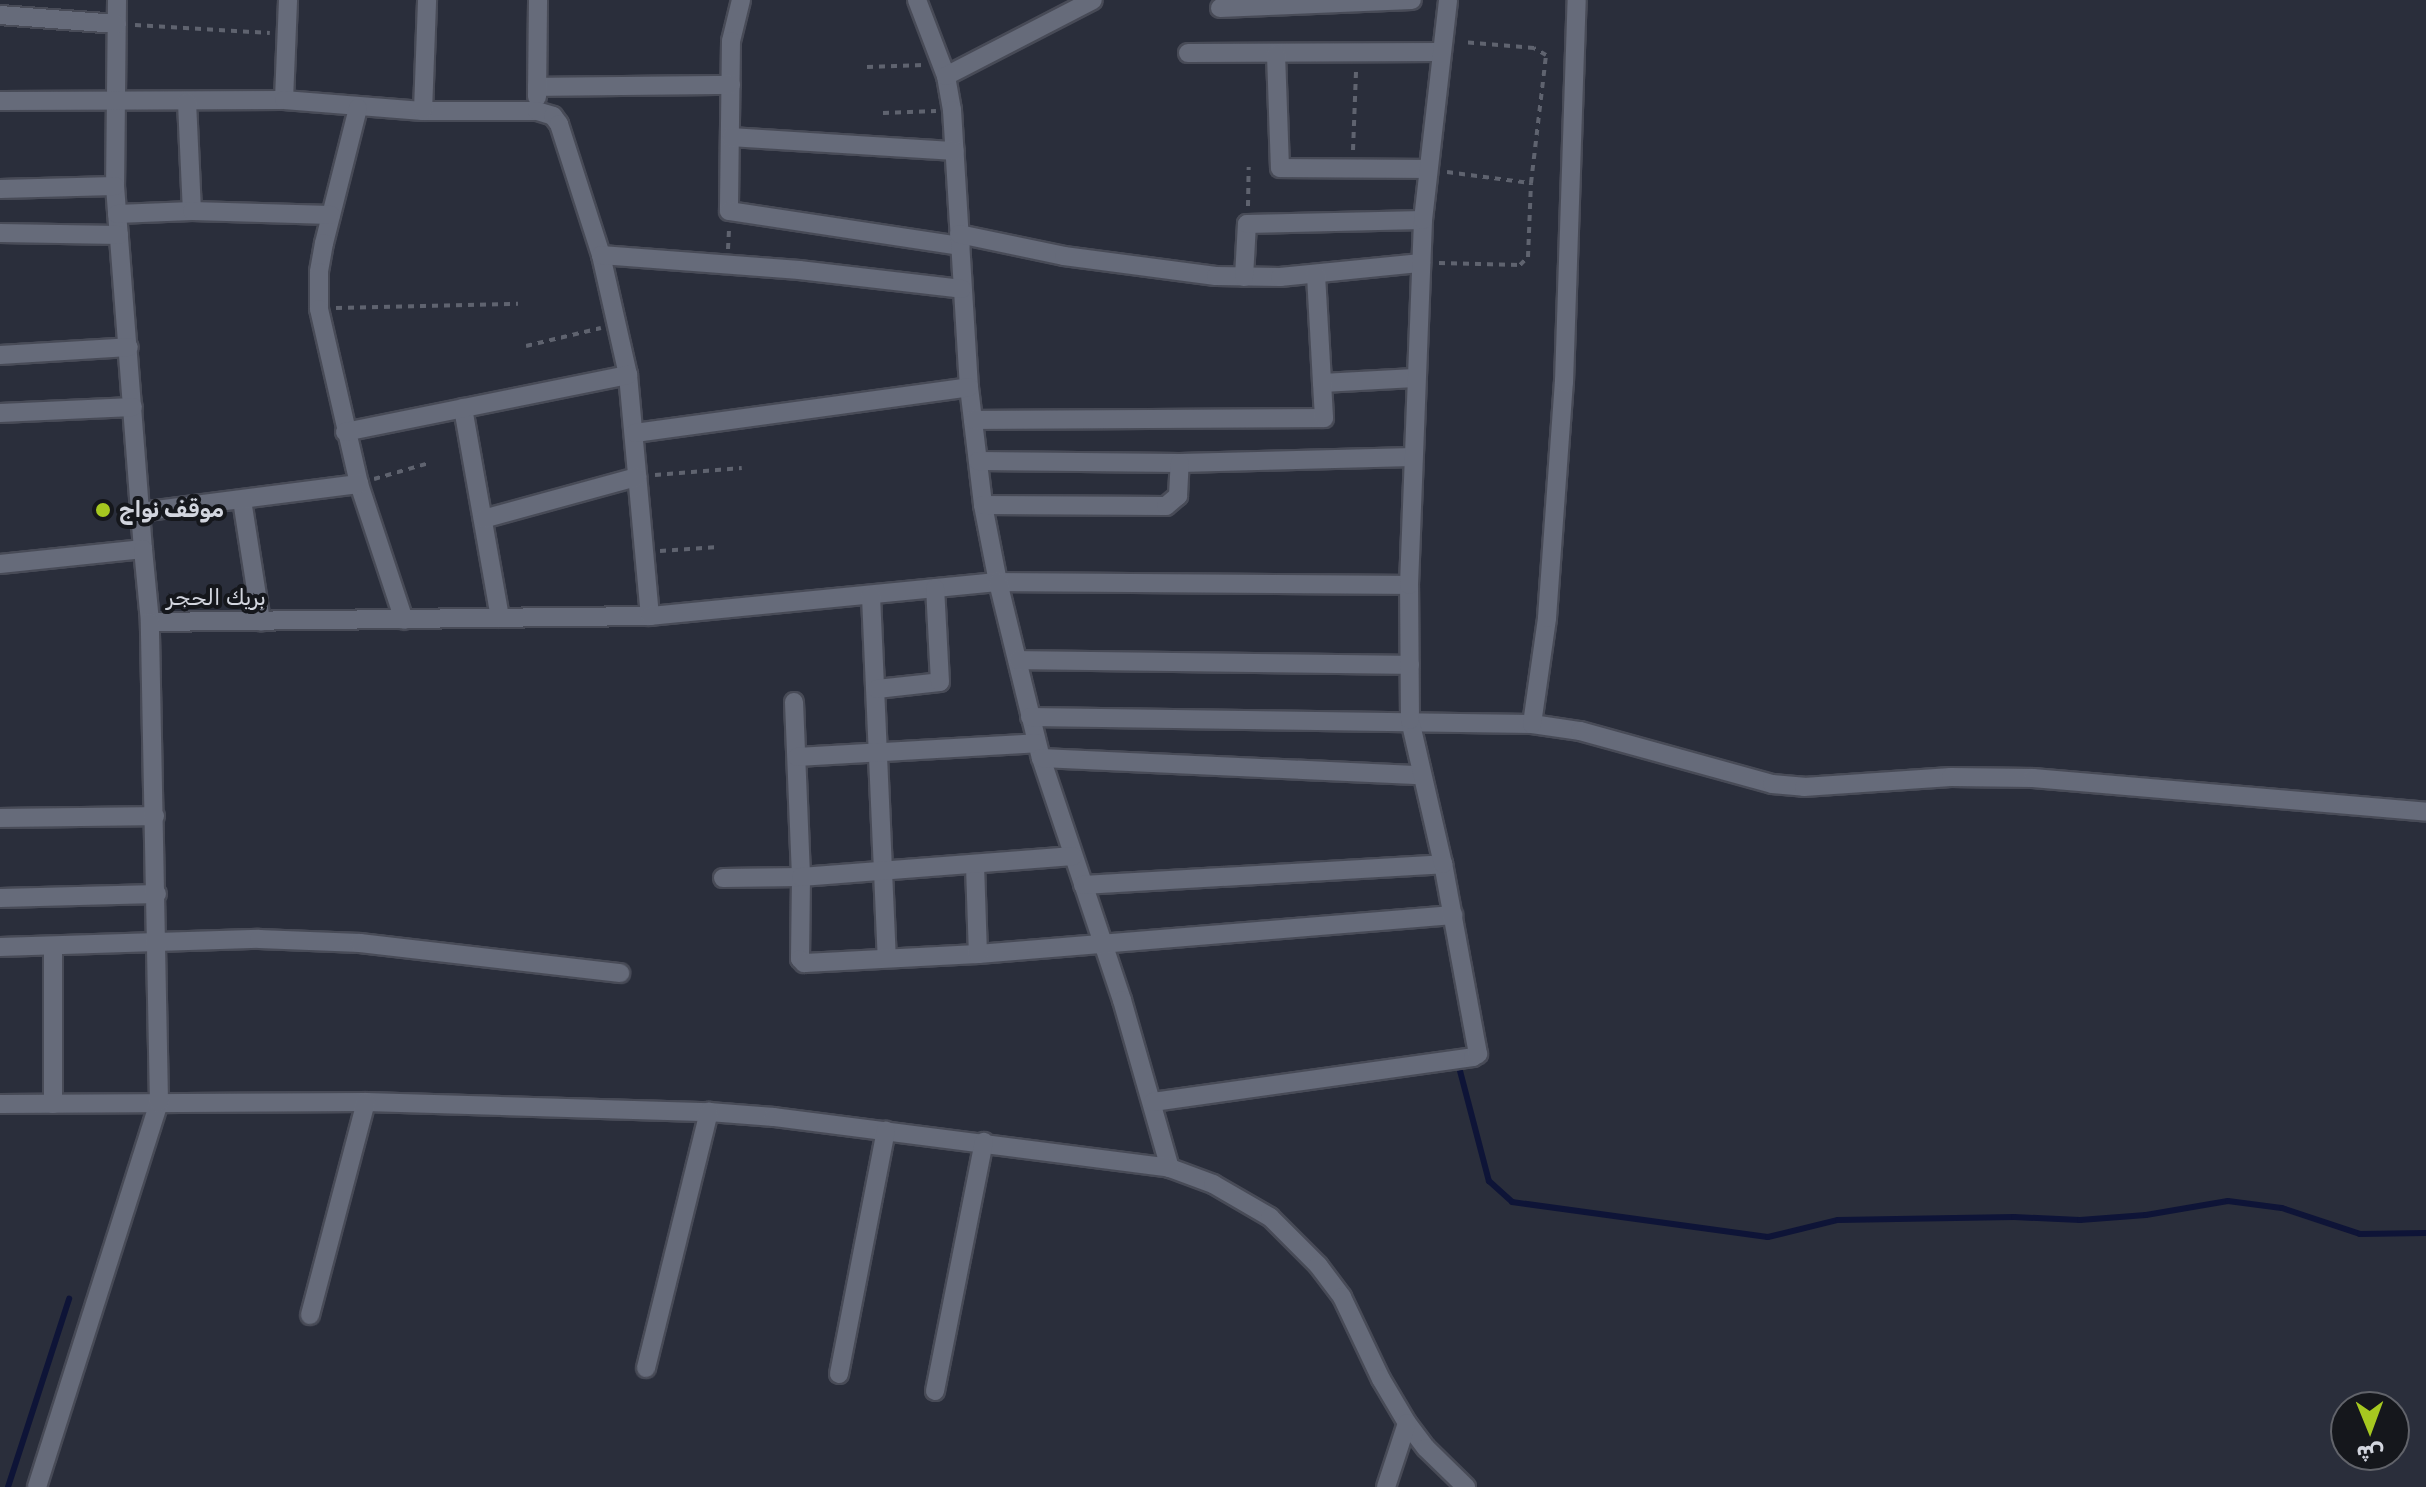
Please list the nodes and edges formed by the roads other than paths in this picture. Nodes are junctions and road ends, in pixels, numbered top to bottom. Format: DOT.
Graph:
graph roads {
  1 [pos="117,0"];
  2 [pos="288,0"];
  3 [pos="427,0"];
  4 [pos="538,0"];
  5 [pos="741,0"];
  6 [pos="917,0"];
  7 [pos="1093,0"];
  8 [pos="1412,0"];
  9 [pos="1448,0"];
  10 [pos="1577,0"];
  11 [pos="1220,8"];
  12 [pos="0,15"];
  13 [pos="117,24"];
  14 [pos="1442,47"];
  15 [pos="1188,53"];
  16 [pos="1276,54"];
  17 [pos="944,70"];
  18 [pos="731,85"];
  19 [pos="537,87"];
  20 [pos="284,100"];
  21 [pos="0,101"];
  22 [pos="117,102"];
  23 [pos="187,102"];
  24 [pos="358,108"];
  25 [pos="423,111"];
  26 [pos="537,111"];
  27 [pos="731,137"];
  28 [pos="955,151"];
  29 [pos="1426,169"];
  30 [pos="115,186"];
  31 [pos="0,189"];
  32 [pos="192,211"];
  33 [pos="117,214"];
  34 [pos="331,215"];
  35 [pos="1423,220"];
  36 [pos="0,233"];
  37 [pos="119,235"];
  38 [pos="960,240"];
  39 [pos="601,255"];
  40 [pos="1421,263"];
  41 [pos="1316,274"];
  42 [pos="1244,277"];
  43 [pos="962,289"];
  44 [pos="129,347"];
  45 [pos="0,355"];
  46 [pos="628,375"];
  47 [pos="1415,378"];
  48 [pos="1322,383"];
  49 [pos="969,387"];
  50 [pos="133,407"];
  51 [pos="463,408"];
  52 [pos="0,413"];
  53 [pos="973,420"];
  54 [pos="345,432"];
  55 [pos="635,433"];
  56 [pos="1413,457"];
  57 [pos="978,461"];
  58 [pos="1180,463"];
  59 [pos="637,477"];
  60 [pos="359,484"];
  61 [pos="242,500"];
  62 [pos="983,505"];
  63 [pos="140,512"];
  64 [pos="483,519"];
  65 [pos="143,549"];
  66 [pos="0,564"];
  67 [pos="998,582"];
  68 [pos="1409,585"];
  69 [pos="935,588"];
  70 [pos="871,596"];
  71 [pos="650,616"];
  72 [pos="500,618"];
  73 [pos="404,620"];
  74 [pos="150,622"];
  75 [pos="261,622"];
  76 [pos="1018,660"];
  77 [pos="1410,665"];
  78 [pos="877,689"];
  79 [pos="794,702"];
  80 [pos="1030,717"];
  81 [pos="1410,720"];
  82 [pos="1532,724"];
  83 [pos="879,750"];
  84 [pos="1039,750"];
  85 [pos="797,757"];
  86 [pos="1421,775"];
  87 [pos="2426,812"];
  88 [pos="155,816"];
  89 [pos="0,818"];
  90 [pos="1073,856"];
  91 [pos="1443,864"];
  92 [pos="975,865"];
  93 [pos="885,870"];
  94 [pos="801,877"];
  95 [pos="723,878"];
  96 [pos="1083,885"];
  97 [pos="157,894"];
  98 [pos="0,898"];
  99 [pos="1453,915"];
  100 [pos="159,941"];
  101 [pos="1101,943"];
  102 [pos="53,946"];
  103 [pos="0,947"];
  104 [pos="978,954"];
  105 [pos="887,958"];
  106 [pos="620,973"];
  107 [pos="159,1102"];
  108 [pos="366,1102"];
  109 [pos="1153,1102"];
  110 [pos="0,1104"];
  111 [pos="53,1104"];
  112 [pos="709,1112"];
  113 [pos="886,1130"];
  114 [pos="984,1142"];
  115 [pos="1170,1168"];
  116 [pos="310,1315"];
  117 [pos="646,1368"];
  118 [pos="839,1374"];
  119 [pos="935,1391"];
  120 [pos="1407,1423"];
  121 [pos="37,1487"];
  122 [pos="1386,1487"];
  123 [pos="1466,1487"];
  1 -- 13 [label="street, بريك الحجر"];
  2 -- 20 [label="street"];
  3 -- 25 [label="street"];
  4 -- 19 [label="street"];
  5 -- 18 [label="street"];
  6 -- 17 [label="street"];
  7 -- 17 [label="street"];
  8 -- 11 [label="street"];
  9 -- 14 [label="street"];
  10 -- 82 [label="street"];
  12 -- 13 [label="street"];
  13 -- 22 [label="street, بريك الحجر"];
  14 -- 16 [label="street"];
  14 -- 29 [label="street"];
  15 -- 16 [label="street"];
  16 -- 29 [label="street"];
  17 -- 28 [label="street"];
  18 -- 19 [label="street"];
  18 -- 27 [label="street"];
  19 -- 26 [label="street"];
  20 -- 23 [label="street"];
  20 -- 24 [label="street"];
  21 -- 22 [label="street"];
  22 -- 23 [label="street"];
  22 -- 30 [label="street, بريك الحجر"];
  23 -- 32 [label="street"];
  24 -- 25 [label="street"];
  24 -- 34 [label="street"];
  25 -- 26 [label="street"];
  26 -- 39 [label="street"];
  27 -- 28 [label="street"];
  27 -- 38 [label="street"];
  28 -- 38 [label="street"];
  29 -- 35 [label="street"];
  30 -- 31 [label="street"];
  30 -- 33 [label="street, بريك الحجر"];
  32 -- 33 [label="street"];
  32 -- 34 [label="street"];
  33 -- 37 [label="street, بريك الحجر"];
  34 -- 54 [label="street"];
  35 -- 40 [label="street"];
  35 -- 42 [label="street"];
  36 -- 37 [label="street"];
  37 -- 44 [label="street, بريك الحجر"];
  38 -- 42 [label="street"];
  38 -- 43 [label="street"];
  39 -- 43 [label="street"];
  39 -- 46 [label="street"];
  40 -- 41 [label="street"];
  40 -- 47 [label="street"];
  41 -- 42 [label="street"];
  41 -- 48 [label="street"];
  43 -- 49 [label="street"];
  44 -- 45 [label="street"];
  44 -- 50 [label="street, بريك الحجر"];
  46 -- 51 [label="street"];
  46 -- 55 [label="street"];
  47 -- 48 [label="street"];
  47 -- 56 [label="street"];
  48 -- 53 [label="street"];
  49 -- 53 [label="street"];
  49 -- 55 [label="street"];
  50 -- 52 [label="street"];
  50 -- 63 [label="street, بريك الحجر"];
  51 -- 54 [label="street"];
  51 -- 64 [label="street"];
  53 -- 57 [label="street"];
  54 -- 60 [label="street"];
  55 -- 59 [label="street"];
  56 -- 58 [label="street"];
  56 -- 68 [label="street"];
  57 -- 58 [label="street"];
  57 -- 62 [label="street"];
  58 -- 62 [label="street"];
  59 -- 64 [label="street"];
  59 -- 71 [label="street"];
  60 -- 61 [label="street"];
  60 -- 73 [label="street"];
  61 -- 63 [label="street"];
  61 -- 75 [label="street"];
  62 -- 67 [label="street"];
  63 -- 65 [label="street, بريك الحجر"];
  64 -- 72 [label="street"];
  65 -- 66 [label="street"];
  65 -- 74 [label="street, بريك الحجر"];
  67 -- 68 [label="street, بريك الحجر"];
  67 -- 69 [label="street, بريك الحجر"];
  67 -- 76 [label="street"];
  68 -- 77 [label="street"];
  69 -- 70 [label="street, بريك الحجر"];
  69 -- 78 [label="street"];
  70 -- 71 [label="street, بريك الحجر"];
  70 -- 78 [label="street"];
  71 -- 72 [label="street, بريك الحجر"];
  72 -- 73 [label="street, بريك الحجر"];
  73 -- 75 [label="street, بريك الحجر"];
  74 -- 75 [label="street, بريك الحجر"];
  74 -- 88 [label="street"];
  76 -- 77 [label="street"];
  76 -- 80 [label="street"];
  77 -- 81 [label="street"];
  78 -- 83 [label="street"];
  79 -- 85 [label="street"];
  80 -- 81 [label="street"];
  80 -- 84 [label="street"];
  81 -- 82 [label="street"];
  81 -- 86 [label="street"];
  82 -- 87 [label="street"];
  83 -- 84 [label="street"];
  83 -- 85 [label="street"];
  83 -- 93 [label="street"];
  84 -- 86 [label="street"];
  84 -- 90 [label="street"];
  85 -- 94 [label="street"];
  86 -- 91 [label="street"];
  88 -- 89 [label="street"];
  88 -- 97 [label="street"];
  90 -- 92 [label="street"];
  90 -- 96 [label="street"];
  91 -- 96 [label="street"];
  91 -- 99 [label="street"];
  92 -- 93 [label="street"];
  92 -- 104 [label="street"];
  93 -- 94 [label="street"];
  93 -- 105 [label="street"];
  94 -- 95 [label="street"];
  94 -- 105 [label="street"];
  96 -- 101 [label="street"];
  97 -- 98 [label="street"];
  97 -- 100 [label="street"];
  99 -- 101 [label="street"];
  99 -- 109 [label="street"];
  100 -- 102 [label="street"];
  100 -- 106 [label="street"];
  100 -- 107 [label="street"];
  101 -- 104 [label="street"];
  101 -- 109 [label="street"];
  102 -- 103 [label="street"];
  102 -- 111 [label="street"];
  104 -- 105 [label="street"];
  107 -- 108 [label="street"];
  107 -- 111 [label="street"];
  107 -- 121 [label="street"];
  108 -- 112 [label="street"];
  108 -- 116 [label="street"];
  109 -- 115 [label="street"];
  110 -- 111 [label="street"];
  112 -- 113 [label="street"];
  112 -- 117 [label="street"];
  113 -- 114 [label="street"];
  113 -- 118 [label="street"];
  114 -- 115 [label="street"];
  114 -- 119 [label="street"];
  115 -- 120 [label="street"];
  120 -- 122 [label="street"];
  120 -- 123 [label="street"];
}
